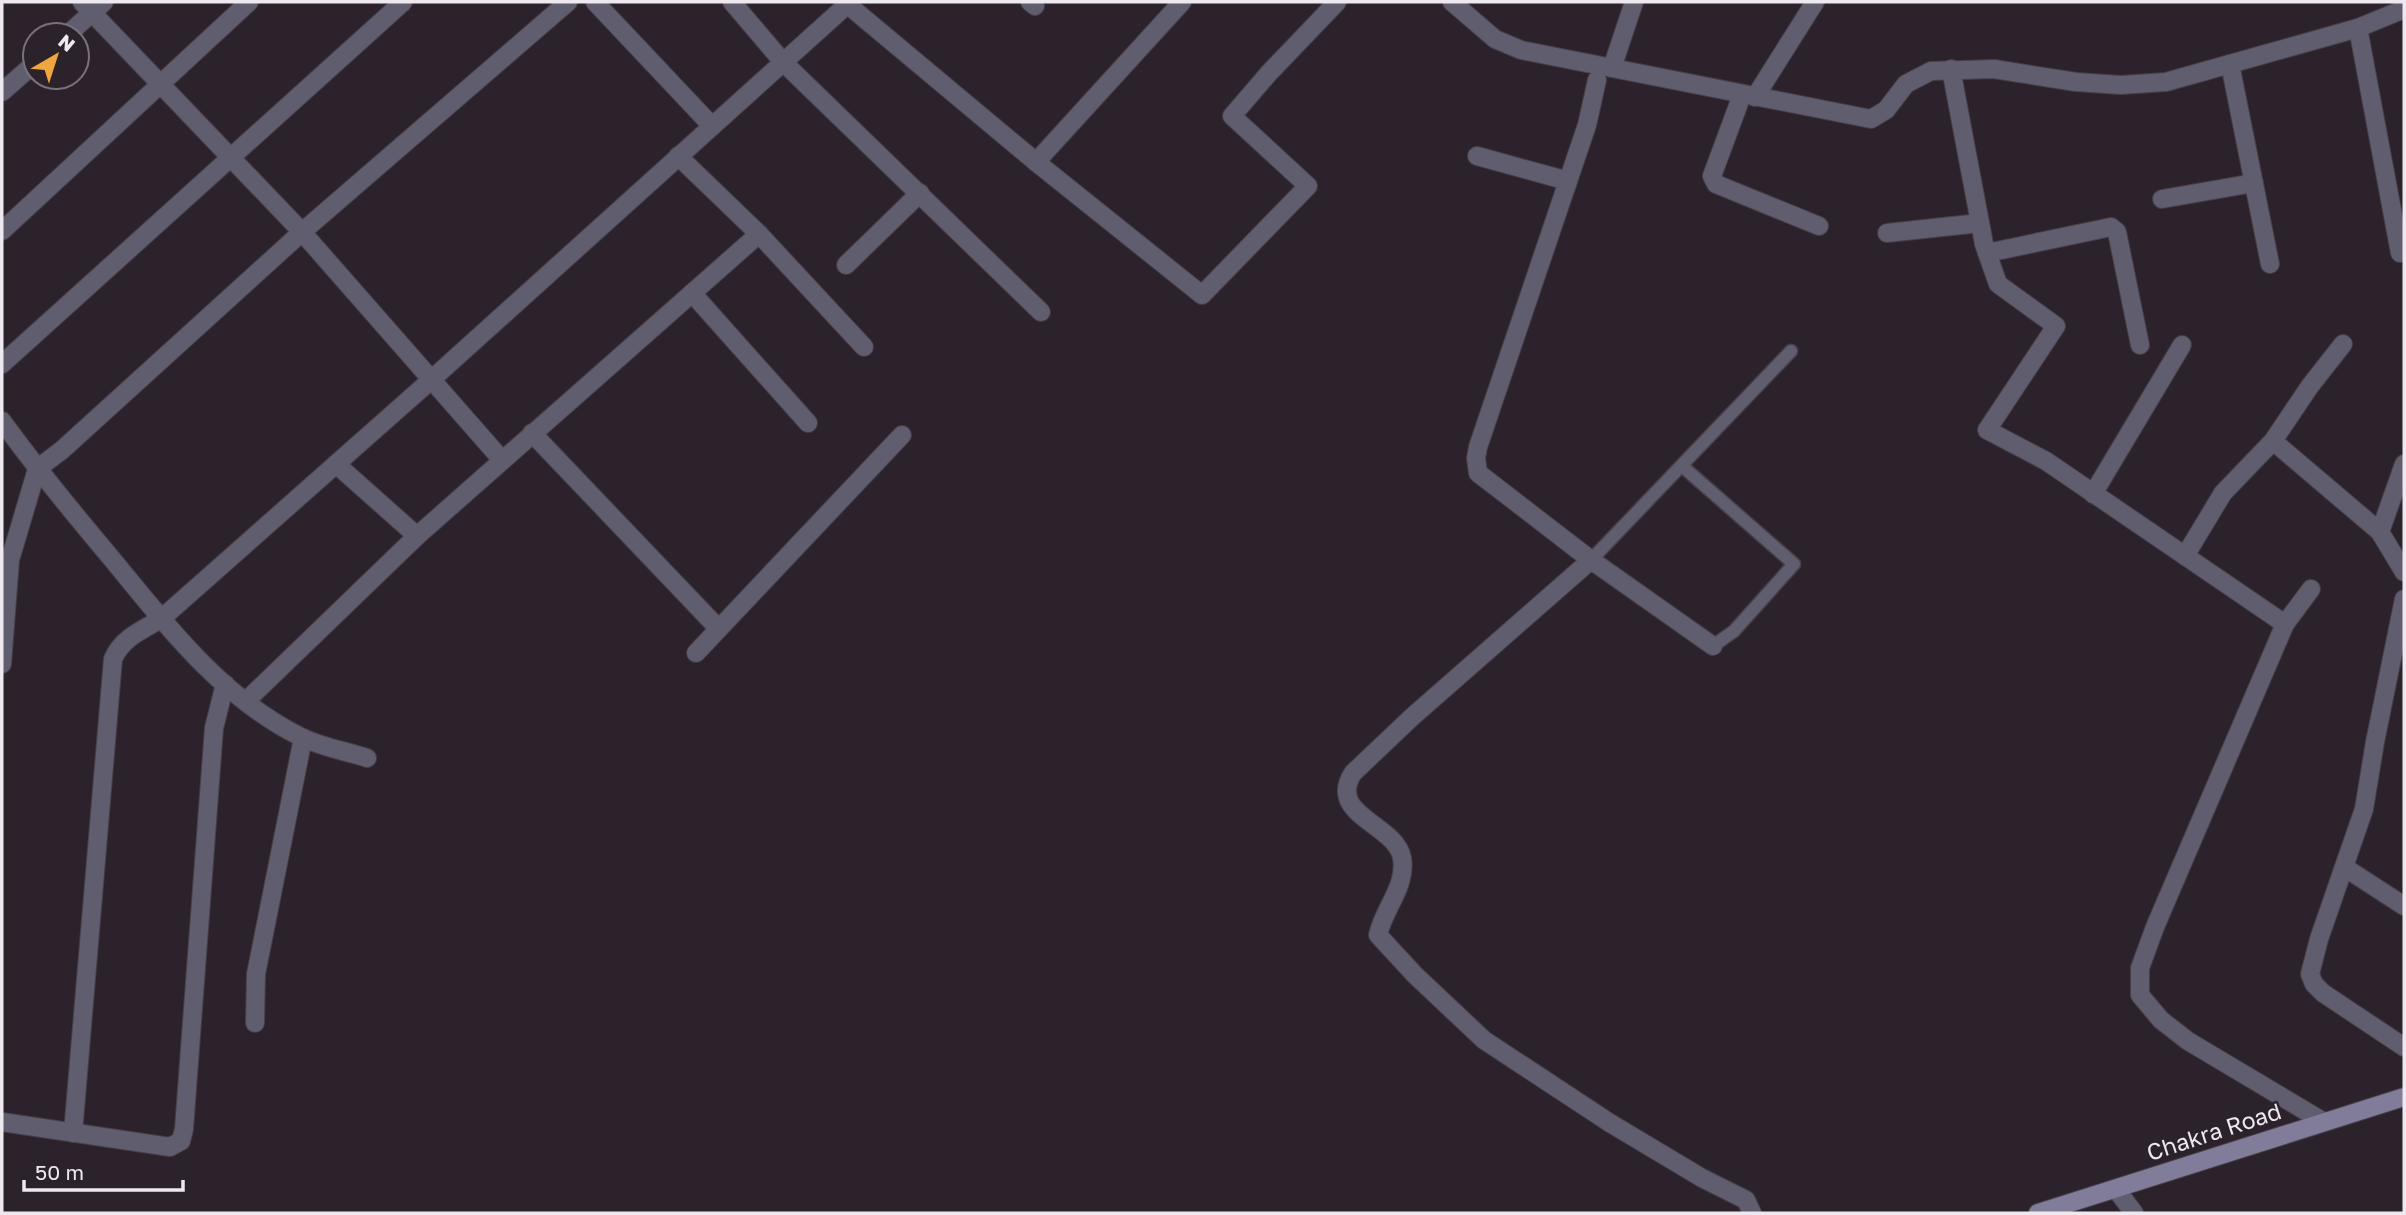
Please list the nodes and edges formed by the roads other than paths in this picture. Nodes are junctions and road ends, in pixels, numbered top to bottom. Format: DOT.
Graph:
graph roads {
  1 [pos="249,2"];
  2 [pos="403,2"];
  3 [pos="568,2"];
  4 [pos="595,2"];
  5 [pos="1182,2"];
  6 [pos="1338,2"];
  7 [pos="1452,2"];
  8 [pos="1633,2"];
  9 [pos="1815,2"];
  10 [pos="734,3"];
  11 [pos="849,3"];
  12 [pos="93,5"];
  13 [pos="1474,9"];
  14 [pos="2404,9"];
  15 [pos="79,21"];
  16 [pos="2358,27"];
  17 [pos="783,62"];
  18 [pos="2230,64"];
  19 [pos="1612,68"];
  20 [pos="1951,69"];
  21 [pos="21,75"];
  22 [pos="1597,80"];
  23 [pos="160,83"];
  24 [pos="2,92"];
  25 [pos="1748,96"];
  26 [pos="712,126"];
  27 [pos="678,156"];
  28 [pos="1477,156"];
  29 [pos="230,157"];
  30 [pos="1036,162"];
  31 [pos="1569,181"];
  32 [pos="2254,183"];
  33 [pos="920,193"];
  34 [pos="2162,199"];
  35 [pos="1980,223"];
  36 [pos="1819,226"];
  37 [pos="2,232"];
  38 [pos="302,232"];
  39 [pos="1887,233"];
  40 [pos="759,234"];
  41 [pos="1987,253"];
  42 [pos="2400,253"];
  43 [pos="2270,264"];
  44 [pos="846,265"];
  45 [pos="692,293"];
  46 [pos="1041,312"];
  47 [pos="2343,344"];
  48 [pos="2140,345"];
  49 [pos="2182,345"];
  50 [pos="864,347"];
  51 [pos="1791,351"];
  52 [pos="2,364"];
  53 [pos="431,380"];
  54 [pos="2,421"];
  55 [pos="808,423"];
  56 [pos="532,433"];
  57 [pos="902,435"];
  58 [pos="2273,441"];
  59 [pos="502,460"];
  60 [pos="336,464"];
  61 [pos="2404,464"];
  62 [pos="1682,466"];
  63 [pos="37,469"];
  64 [pos="2093,494"];
  65 [pos="2380,532"];
  66 [pos="416,536"];
  67 [pos="2185,556"];
  68 [pos="1591,560"];
  69 [pos="6,561"];
  70 [pos="2404,572"];
  71 [pos="2311,589"];
  72 [pos="2404,599"];
  73 [pos="161,619"];
  74 [pos="2285,624"];
  75 [pos="718,628"];
  76 [pos="1713,646"];
  77 [pos="696,653"];
  78 [pos="2,664"];
  79 [pos="225,684"];
  80 [pos="246,701"];
  81 [pos="303,738"];
  82 [pos="367,758"];
  83 [pos="2344,867"];
  84 [pos="2404,906"];
  85 [pos="255,1023"];
  86 [pos="2404,1047"];
  87 [pos="2404,1097"];
  88 [pos="2,1122"];
  89 [pos="2323,1122"];
  90 [pos="73,1133"];
  91 [pos="2116,1188"];
  92 [pos="1752,1213"];
  93 [pos="2038,1213"];
  94 [pos="2134,1213"];
  1 -- 23 [label="street"];
  2 -- 29 [label="street"];
  3 -- 38 [label="street"];
  4 -- 26 [label="street"];
  5 -- 30 [label="street"];
  6 -- 30 [label="street"];
  7 -- 13 [label="street"];
  8 -- 19 [label="street"];
  9 -- 25 [label="street"];
  10 -- 17 [label="street"];
  11 -- 17 [label="street"];
  11 -- 30 [label="street"];
  12 -- 15 [label="street"];
  12 -- 23 [label="street"];
  13 -- 19 [label="street"];
  14 -- 16 [label="street"];
  16 -- 18 [label="street"];
  16 -- 42 [label="street"];
  17 -- 26 [label="street"];
  17 -- 33 [label="street"];
  18 -- 20 [label="street"];
  18 -- 32 [label="street"];
  19 -- 25 [label="street"];
  20 -- 25 [label="street"];
  20 -- 35 [label="street"];
  21 -- 24 [label="street"];
  22 -- 31 [label="street"];
  23 -- 29 [label="street"];
  23 -- 37 [label="street"];
  25 -- 36 [label="street"];
  26 -- 27 [label="street"];
  27 -- 40 [label="street"];
  27 -- 53 [label="street"];
  28 -- 31 [label="street"];
  29 -- 38 [label="street"];
  29 -- 52 [label="street"];
  31 -- 68 [label="street"];
  32 -- 34 [label="street"];
  32 -- 43 [label="street"];
  33 -- 44 [label="street"];
  33 -- 46 [label="street"];
  35 -- 39 [label="street"];
  35 -- 41 [label="street"];
  38 -- 53 [label="street"];
  38 -- 63 [label="street"];
  40 -- 45 [label="street"];
  40 -- 50 [label="street"];
  41 -- 48 [label="street"];
  41 -- 64 [label="street"];
  45 -- 55 [label="street"];
  45 -- 56 [label="street"];
  47 -- 58 [label="street"];
  49 -- 64 [label="street"];
  51 -- 62 [label="lane"];
  53 -- 59 [label="street"];
  53 -- 60 [label="street"];
  54 -- 63 [label="street"];
  56 -- 59 [label="street"];
  56 -- 75 [label="street"];
  57 -- 75 [label="street"];
  58 -- 65 [label="street"];
  58 -- 67 [label="street"];
  59 -- 66 [label="street"];
  60 -- 66 [label="street"];
  60 -- 73 [label="street"];
  61 -- 65 [label="street"];
  62 -- 68 [label="lane"];
  62 -- 76 [label="lane"];
  63 -- 69 [label="street"];
  63 -- 73 [label="street"];
  64 -- 67 [label="street"];
  65 -- 70 [label="street"];
  66 -- 80 [label="street"];
  67 -- 74 [label="street"];
  68 -- 76 [label="street"];
  68 -- 92 [label="street"];
  69 -- 78 [label="street"];
  71 -- 74 [label="street"];
  72 -- 83 [label="street"];
  73 -- 79 [label="street"];
  73 -- 90 [label="street"];
  74 -- 89 [label="street"];
  75 -- 77 [label="street"];
  79 -- 80 [label="street"];
  79 -- 90 [label="street"];
  80 -- 81 [label="street"];
  81 -- 82 [label="street"];
  81 -- 85 [label="street"];
  83 -- 84 [label="street"];
  83 -- 86 [label="street"];
  87 -- 89 [label="main road, Chakra Road"];
  88 -- 90 [label="street"];
  89 -- 91 [label="main road, Chakra Road"];
  91 -- 93 [label="main road, Chakra Road"];
  91 -- 94 [label="street"];
}
